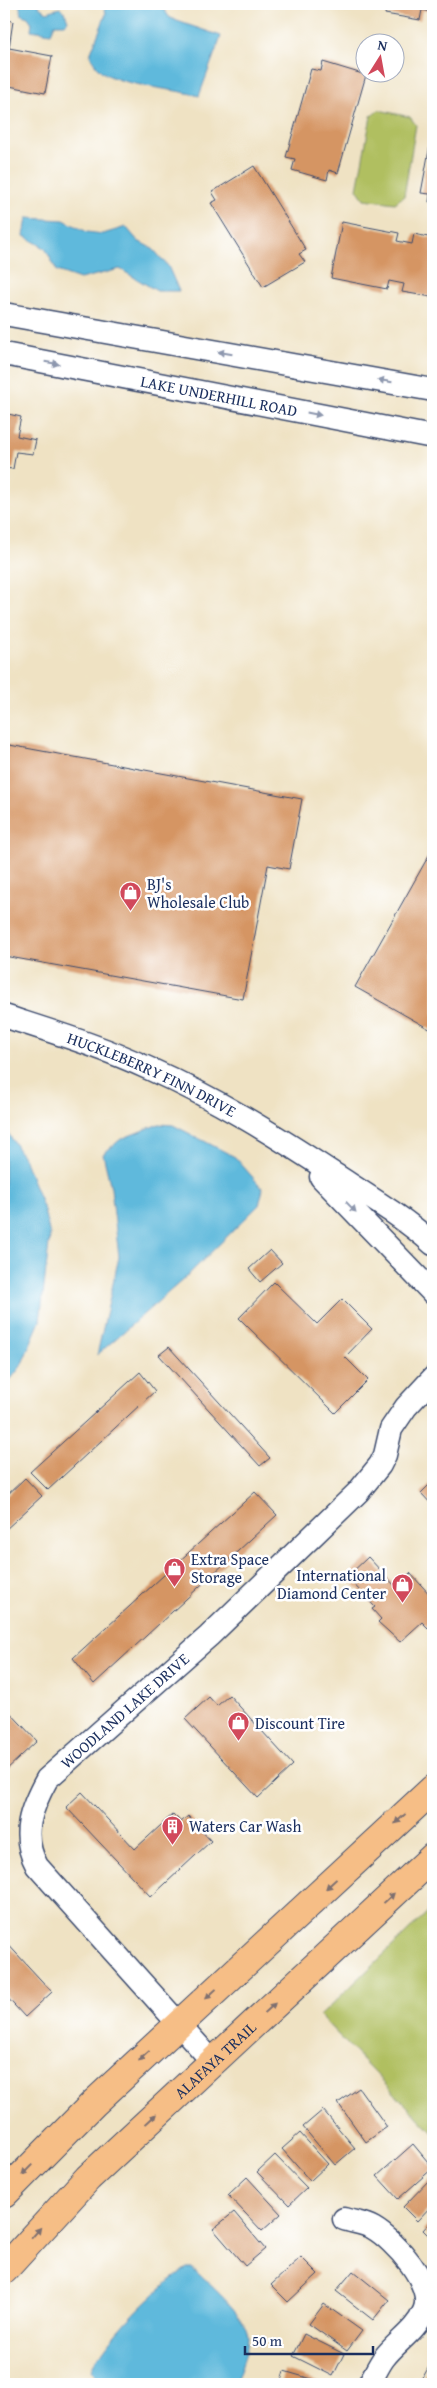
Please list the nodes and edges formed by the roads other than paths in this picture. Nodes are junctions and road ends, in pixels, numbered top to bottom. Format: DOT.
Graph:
graph roads {
  1 [pos="4,314"];
  2 [pos="4,354"];
  3 [pos="433,390"];
  4 [pos="433,438"];
  5 [pos="4,1016"];
  6 [pos="293,1147"];
  7 [pos="433,1244"];
  8 [pos="433,1293"];
  9 [pos="433,1378"];
  10 [pos="433,1788"];
  11 [pos="433,1857"];
  12 [pos="180,2023"];
  13 [pos="213,2062"];
  14 [pos="4,2194"];
  15 [pos="344,2219"];
  16 [pos="4,2270"];
  17 [pos="369,2384"];
  3 -- 1 [label="street, one-way"];
  2 -- 4 [label="street, LAKE UNDERHILL ROAD, one-way"];
  5 -- 6 [label="street, HUCKLEBERRY FINN DRIVE"];
  6 -- 7 [label="street, HUCKLEBERRY FINN DRIVE"];
  6 -- 8 [label="street, HUCKLEBERRY FINN DRIVE, one-way"];
  9 -- 12 [label="street, WOODLAND LAKE DRIVE"];
  10 -- 12 [label="main road, one-way"];
  13 -- 11 [label="main road, ALAFAYA TRAIL, one-way"];
  12 -- 13 [label="street, WOODLAND LAKE DRIVE"];
  12 -- 14 [label="main road, one-way"];
  16 -- 13 [label="main road, ALAFAYA TRAIL, one-way"];
  15 -- 17 [label="street"];
}
